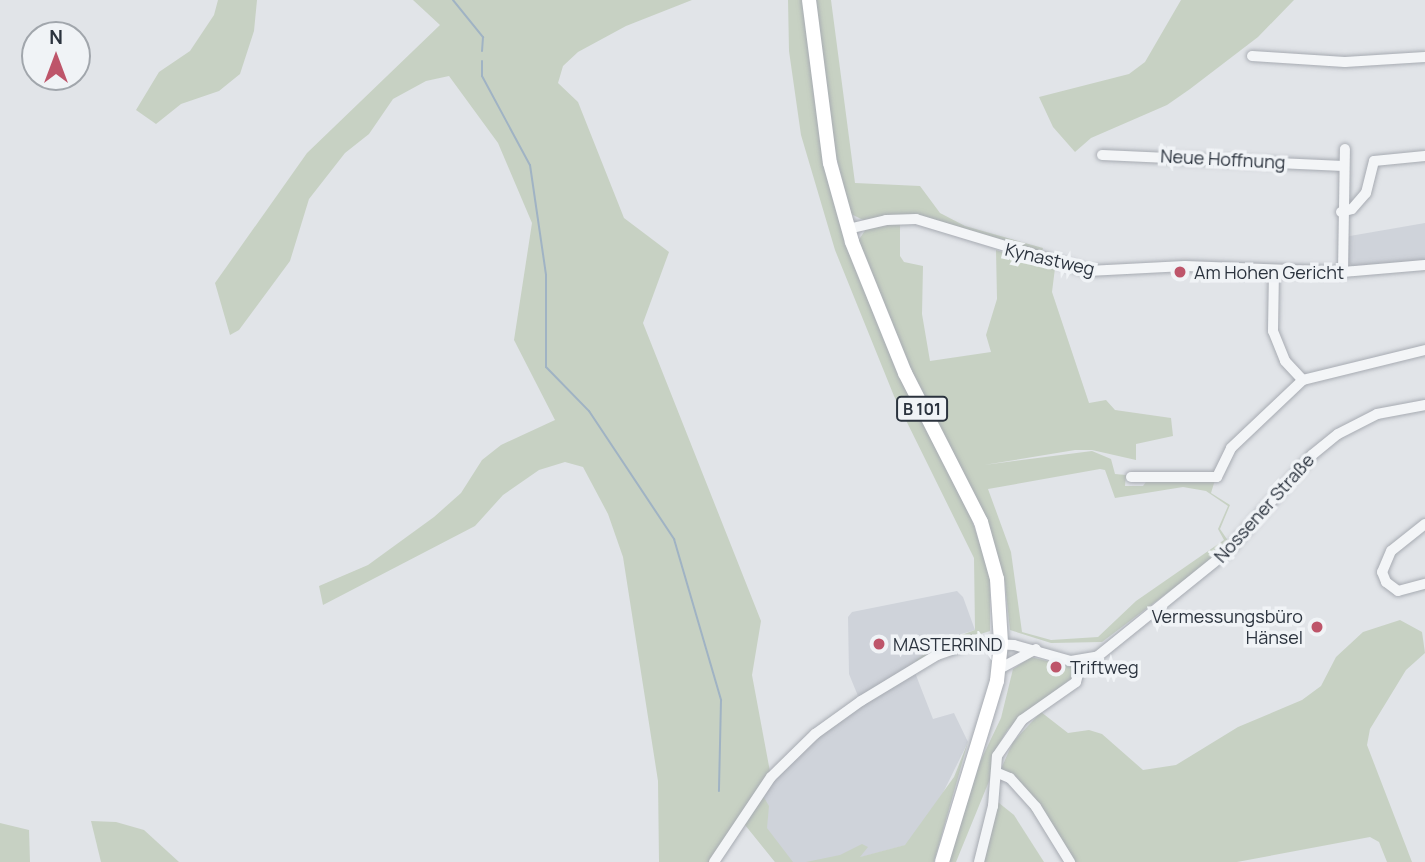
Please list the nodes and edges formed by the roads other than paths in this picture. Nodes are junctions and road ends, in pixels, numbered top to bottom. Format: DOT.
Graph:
graph roads {
  1 [pos="809,0"];
  2 [pos="1252,56"];
  3 [pos="1425,57"];
  4 [pos="1345,149"];
  5 [pos="1102,155"];
  6 [pos="1425,156"];
  7 [pos="1343,166"];
  8 [pos="1342,212"];
  9 [pos="848,229"];
  10 [pos="1425,265"];
  11 [pos="1274,272"];
  12 [pos="1343,272"];
  13 [pos="1425,350"];
  14 [pos="1303,380"];
  15 [pos="1425,405"];
  16 [pos="1131,477"];
  17 [pos="1425,524"];
  18 [pos="1425,584"];
  19 [pos="1001,643"];
  20 [pos="1036,649"];
  21 [pos="1082,660"];
  22 [pos="999,669"];
  23 [pos="998,773"];
  24 [pos="714,862"];
  25 [pos="942,862"];
  26 [pos="979,862"];
  27 [pos="1070,862"];
  1 -- 9 [label="main road, B 101"];
  2 -- 3 [label="street"];
  4 -- 7 [label="street"];
  5 -- 7 [label="street, Neue Hoffnung"];
  6 -- 8 [label="street"];
  7 -- 8 [label="street"];
  8 -- 12 [label="street"];
  9 -- 11 [label="street, Kynastweg"];
  9 -- 19 [label="main road, B 101"];
  10 -- 12 [label="street, Kynastweg"];
  11 -- 12 [label="street, Kynastweg"];
  11 -- 14 [label="street"];
  13 -- 14 [label="street"];
  14 -- 16 [label="street"];
  15 -- 21 [label="street, Nossener Straße"];
  17 -- 18 [label="street"];
  19 -- 20 [label="street"];
  19 -- 22 [label="main road, B 101"];
  19 -- 24 [label="street"];
  20 -- 21 [label="street"];
  20 -- 22 [label="street"];
  21 -- 23 [label="street"];
  22 -- 25 [label="main road, B 101"];
  23 -- 26 [label="street"];
  23 -- 27 [label="street"];
}
